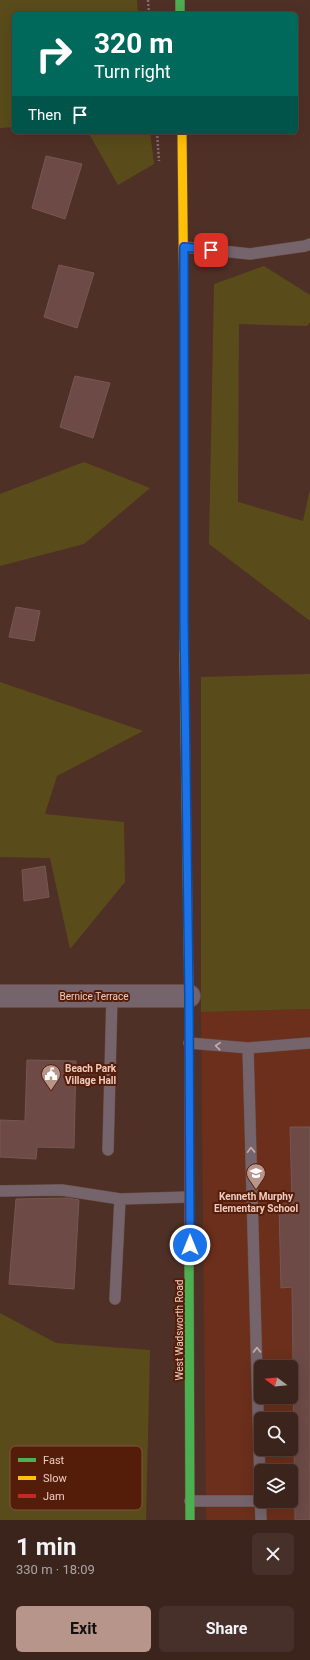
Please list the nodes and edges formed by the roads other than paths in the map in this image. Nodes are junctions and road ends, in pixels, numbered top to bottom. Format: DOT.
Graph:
graph roads {
  1 [pos="180,0"];
  2 [pos="180,12"];
  3 [pos="182,134"];
  4 [pos="310,244"];
  5 [pos="184,247"];
  6 [pos="0,996"];
  7 [pos="112,996"];
  8 [pos="189,996"];
  9 [pos="189,1043"];
  10 [pos="310,1043"];
  11 [pos="248,1048"];
  12 [pos="108,1150"];
  13 [pos="0,1191"];
  14 [pos="189,1197"];
  15 [pos="120,1199"];
  16 [pos="114,1299"];
  17 [pos="259,1464"];
  18 [pos="190,1501"];
  19 [pos="254,1501"];
  20 [pos="260,1508"];
  21 [pos="190,1520"];
  22 [pos="261,1520"];
  1 -- 2 [label="main road"];
  3 -- 5 [label="main road, West Wadsworth Road"];
  4 -- 5 [label="lane"];
  5 -- 8 [label="main road, West Wadsworth Road"];
  6 -- 7 [label="street, Bernice Terrace"];
  7 -- 8 [label="street, Bernice Terrace"];
  7 -- 12 [label="lane"];
  8 -- 9 [label="main road, West Wadsworth Road"];
  11 -- 9 [label="lane, one-way"];
  9 -- 14 [label="main road, West Wadsworth Road"];
  10 -- 11 [label="lane"];
  17 -- 11 [label="lane, one-way"];
  13 -- 15 [label="lane"];
  14 -- 15 [label="lane"];
  14 -- 18 [label="main road, West Wadsworth Road"];
  15 -- 16 [label="lane"];
  18 -- 19 [label="lane"];
  18 -- 21 [label="main road, West Wadsworth Road"];
  20 -- 22 [label="lane"];
}
